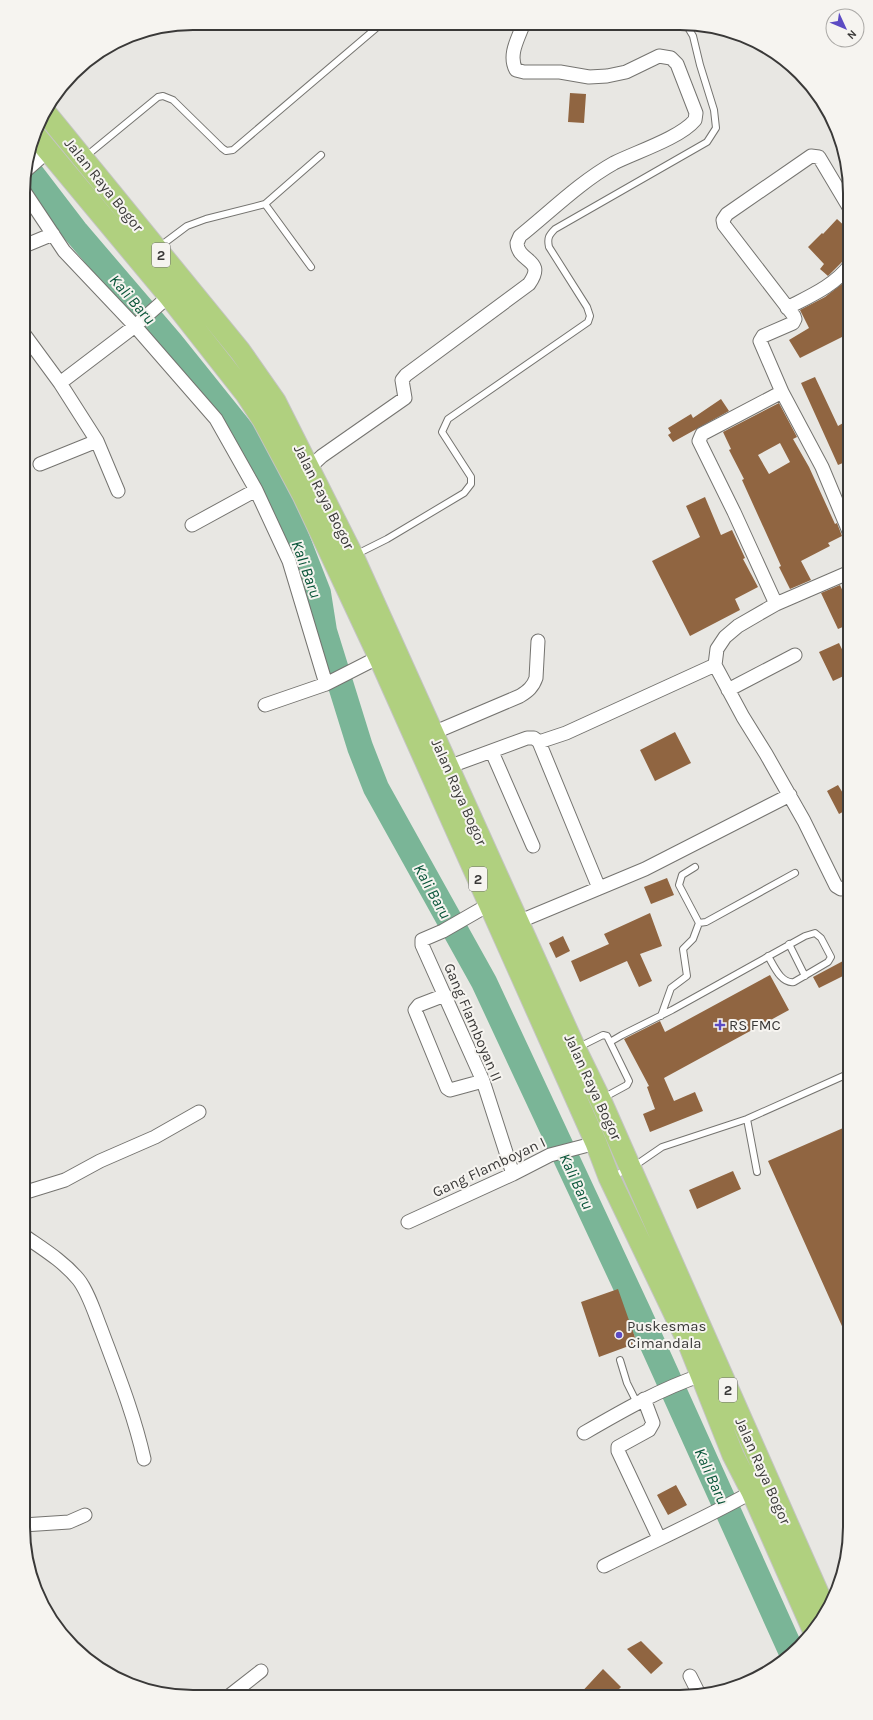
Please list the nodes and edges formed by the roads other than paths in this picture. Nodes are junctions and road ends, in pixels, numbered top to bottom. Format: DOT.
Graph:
graph roads {
  1 [pos="374,30"];
  2 [pos="521,30"];
  3 [pos="689,30"];
  4 [pos="49,117"];
  5 [pos="38,142"];
  6 [pos="44,155"];
  7 [pos="321,155"];
  8 [pos="83,159"];
  9 [pos="32,165"];
  10 [pos="66,172"];
  11 [pos="843,198"];
  12 [pos="30,200"];
  13 [pos="264,204"];
  14 [pos="53,234"];
  15 [pos="30,244"];
  16 [pos="156,249"];
  17 [pos="310,267"];
  18 [pos="843,273"];
  19 [pos="163,302"];
  20 [pos="787,308"];
  21 [pos="137,324"];
  22 [pos="30,342"];
  23 [pos="60,383"];
  24 [pos="782,392"];
  25 [pos="97,441"];
  26 [pos="40,464"];
  27 [pos="309,468"];
  28 [pos="256,490"];
  29 [pos="118,491"];
  30 [pos="843,517"];
  31 [pos="192,524"];
  32 [pos="344,562"];
  33 [pos="843,575"];
  34 [pos="776,604"];
  35 [pos="538,641"];
  36 [pos="795,655"];
  37 [pos="373,660"];
  38 [pos="715,665"];
  39 [pos="329,682"];
  40 [pos="728,690"];
  41 [pos="265,705"];
  42 [pos="433,733"];
  43 [pos="539,742"];
  44 [pos="492,752"];
  45 [pos="448,767"];
  46 [pos="790,795"];
  47 [pos="533,846"];
  48 [pos="695,867"];
  49 [pos="795,873"];
  50 [pos="599,888"];
  51 [pos="843,888"];
  52 [pos="482,908"];
  53 [pos="518,922"];
  54 [pos="699,923"];
  55 [pos="789,944"];
  56 [pos="768,956"];
  57 [pos="805,976"];
  58 [pos="445,995"];
  59 [pos="661,1016"];
  60 [pos="610,1042"];
  61 [pos="566,1052"];
  62 [pos="843,1076"];
  63 [pos="483,1081"];
  64 [pos="600,1099"];
  65 [pos="200,1112"];
  66 [pos="747,1119"];
  67 [pos="590,1144"];
  68 [pos="630,1169"];
  69 [pos="757,1172"];
  70 [pos="513,1174"];
  71 [pos="609,1177"];
  72 [pos="30,1191"];
  73 [pos="408,1222"];
  74 [pos="30,1240"];
  75 [pos="620,1360"];
  76 [pos="693,1378"];
  77 [pos="645,1399"];
  78 [pos="584,1432"];
  79 [pos="144,1459"];
  80 [pos="748,1495"];
  81 [pos="85,1515"];
  82 [pos="30,1525"];
  83 [pos="659,1538"];
  84 [pos="604,1566"];
  85 [pos="823,1605"];
  86 [pos="810,1624"];
  87 [pos="261,1671"];
  88 [pos="690,1676"];
  89 [pos="697,1689"];
  90 [pos="237,1690"];
  1 -- 8 [label="lane"];
  2 -- 27 [label="street"];
  3 -- 32 [label="lane"];
  4 -- 8 [label="highway, Jalan Raya Bogor / 2"];
  5 -- 6 [label="highway, Jalan Raya Bogor / 2"];
  6 -- 9 [label="street"];
  6 -- 10 [label="highway, Jalan Raya Bogor / 2"];
  7 -- 13 [label="lane"];
  8 -- 10 [label="highway"];
  8 -- 16 [label="highway, Jalan Raya Bogor / 2"];
  10 -- 19 [label="highway, Jalan Raya Bogor / 2"];
  11 -- 20 [label="street"];
  12 -- 14 [label="street"];
  13 -- 16 [label="lane"];
  13 -- 17 [label="lane"];
  14 -- 15 [label="street"];
  14 -- 21 [label="street"];
  16 -- 27 [label="highway, Jalan Raya Bogor / 2"];
  18 -- 20 [label="street"];
  19 -- 21 [label="street"];
  19 -- 32 [label="highway, Jalan Raya Bogor / 2"];
  20 -- 24 [label="street"];
  21 -- 23 [label="street"];
  21 -- 28 [label="street"];
  22 -- 23 [label="street"];
  23 -- 25 [label="street"];
  24 -- 30 [label="street"];
  24 -- 34 [label="street"];
  25 -- 26 [label="street"];
  25 -- 29 [label="street"];
  27 -- 32 [label="highway, Jalan Raya Bogor / 2"];
  28 -- 31 [label="street"];
  28 -- 39 [label="street"];
  32 -- 37 [label="highway, Jalan Raya Bogor / 2"];
  32 -- 42 [label="highway, Jalan Raya Bogor / 2"];
  33 -- 34 [label="street"];
  34 -- 38 [label="street"];
  35 -- 42 [label="street"];
  36 -- 40 [label="street"];
  37 -- 39 [label="street"];
  37 -- 52 [label="highway, Jalan Raya Bogor / 2"];
  38 -- 40 [label="street"];
  38 -- 43 [label="street"];
  39 -- 41 [label="street"];
  40 -- 46 [label="street"];
  42 -- 45 [label="highway, Jalan Raya Bogor / 2"];
  43 -- 44 [label="street"];
  43 -- 50 [label="street"];
  44 -- 45 [label="street"];
  44 -- 47 [label="street"];
  45 -- 53 [label="highway, Jalan Raya Bogor / 2"];
  46 -- 50 [label="street"];
  46 -- 51 [label="street"];
  48 -- 54 [label="lane"];
  49 -- 54 [label="lane"];
  50 -- 53 [label="street"];
  52 -- 58 [label="street, Gang Flamboyan II"];
  52 -- 61 [label="highway, Jalan Raya Bogor / 2"];
  53 -- 61 [label="highway, Jalan Raya Bogor / 2"];
  54 -- 59 [label="lane"];
  55 -- 56 [label="lane"];
  55 -- 57 [label="lane"];
  55 -- 57 [label="lane"];
  56 -- 57 [label="lane"];
  56 -- 59 [label="lane"];
  58 -- 63 [label="street, Gang Flamboyan II"];
  58 -- 63 [label="street"];
  59 -- 60 [label="lane"];
  60 -- 61 [label="lane"];
  60 -- 64 [label="lane"];
  61 -- 64 [label="highway, Jalan Raya Bogor / 2"];
  61 -- 67 [label="highway, Jalan Raya Bogor / 2"];
  62 -- 66 [label="lane"];
  63 -- 70 [label="street, Gang Flamboyan II"];
  64 -- 68 [label="highway, Jalan Raya Bogor / 2"];
  65 -- 72 [label="street"];
  66 -- 68 [label="lane"];
  66 -- 69 [label="lane"];
  67 -- 70 [label="street, Gang Flamboyan I"];
  67 -- 71 [label="highway, Jalan Raya Bogor / 2"];
  68 -- 71 [label="lane"];
  68 -- 85 [label="highway, Jalan Raya Bogor / 2"];
  70 -- 73 [label="street, Gang Flamboyan I"];
  71 -- 76 [label="highway, Jalan Raya Bogor / 2"];
  74 -- 79 [label="street"];
  75 -- 77 [label="lane"];
  76 -- 77 [label="street"];
  76 -- 80 [label="highway, Jalan Raya Bogor / 2"];
  77 -- 78 [label="street"];
  77 -- 83 [label="street"];
  80 -- 83 [label="street"];
  80 -- 86 [label="highway, Jalan Raya Bogor / 2"];
  81 -- 82 [label="street"];
  83 -- 84 [label="street"];
  87 -- 90 [label="street"];
  88 -- 89 [label="street"];
}
